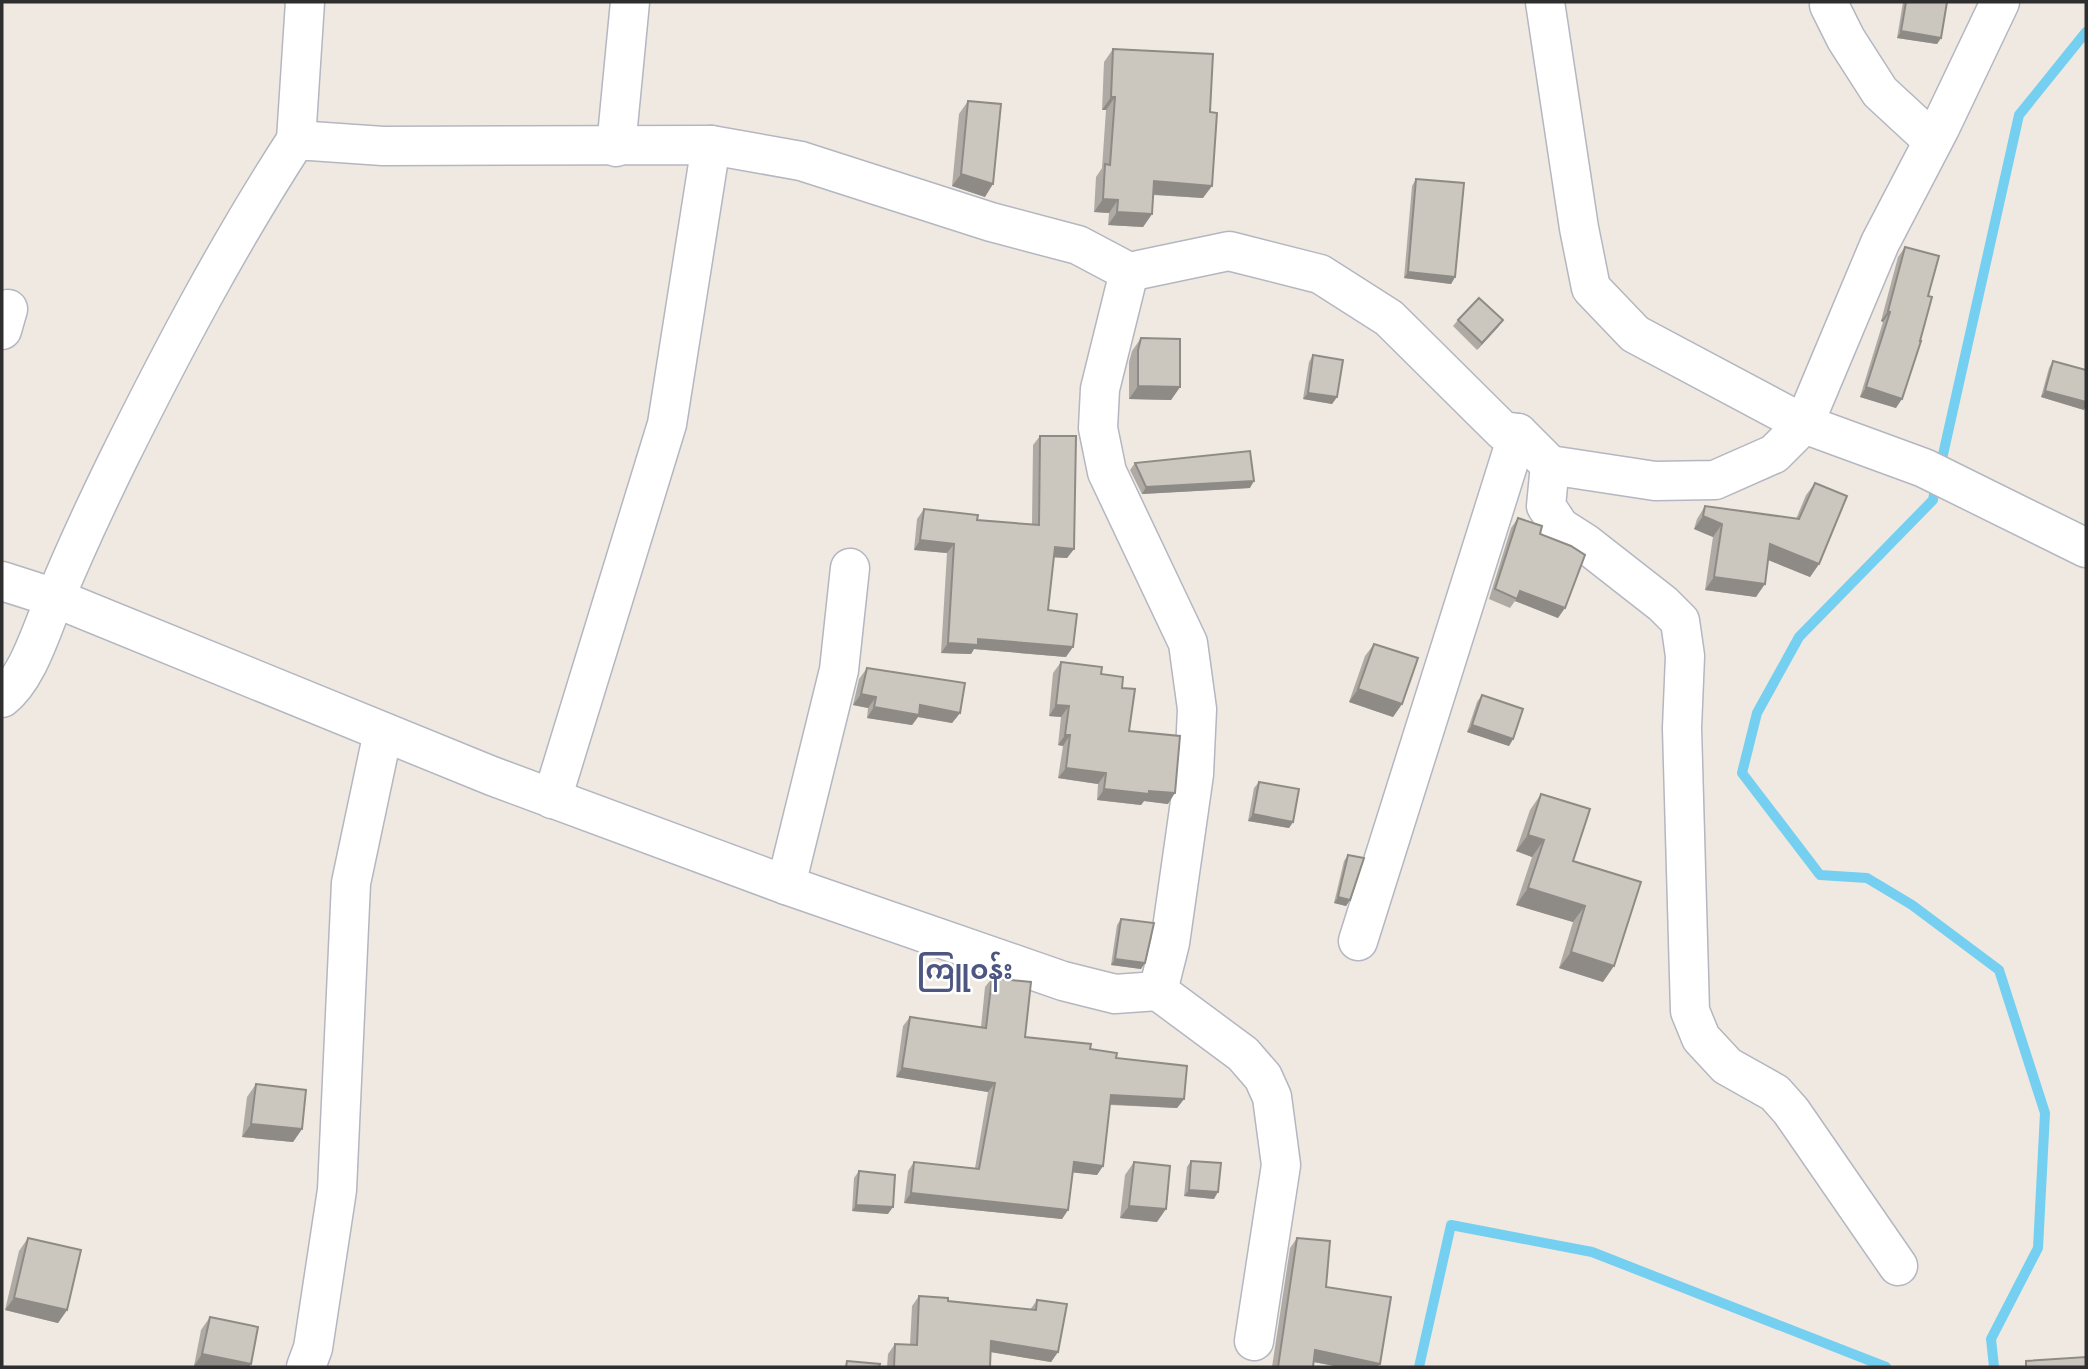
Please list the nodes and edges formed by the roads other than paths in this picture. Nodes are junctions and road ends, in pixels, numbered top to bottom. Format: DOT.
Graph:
graph roads {
  1 [pos="304,2"];
  2 [pos="630,2"];
  3 [pos="1545,2"];
  4 [pos="2000,2"];
  5 [pos="1829,5"];
  6 [pos="296,140"];
  7 [pos="1933,141"];
  8 [pos="711,145"];
  9 [pos="615,147"];
  10 [pos="1129,272"];
  11 [pos="1804,424"];
  12 [pos="1518,433"];
  13 [pos="1550,465"];
  14 [pos="2086,548"];
  15 [pos="850,568"];
  16 [pos="2,581"];
  17 [pos="55,598"];
  18 [pos="2,698"];
  19 [pos="383,732"];
  20 [pos="552,800"];
  21 [pos="786,885"];
  22 [pos="1358,941"];
  23 [pos="1158,991"];
  24 [pos="1898,1266"];
  25 [pos="1254,1341"];
  26 [pos="306,1367"];
  1 -- 6 [label="street"];
  2 -- 9 [label="street"];
  3 -- 11 [label="street"];
  4 -- 7 [label="street"];
  5 -- 7 [label="street"];
  6 -- 9 [label="street"];
  6 -- 17 [label="street"];
  7 -- 11 [label="street"];
  8 -- 9 [label="street"];
  8 -- 10 [label="street"];
  8 -- 20 [label="street"];
  10 -- 12 [label="street"];
  10 -- 23 [label="street"];
  11 -- 13 [label="street"];
  11 -- 14 [label="street"];
  12 -- 13 [label="street"];
  12 -- 22 [label="street"];
  13 -- 24 [label="street"];
  15 -- 21 [label="street"];
  16 -- 17 [label="street"];
  17 -- 18 [label="street"];
  17 -- 19 [label="street"];
  19 -- 20 [label="street"];
  19 -- 26 [label="street"];
  20 -- 21 [label="street"];
  21 -- 23 [label="street"];
  23 -- 25 [label="street"];
}
